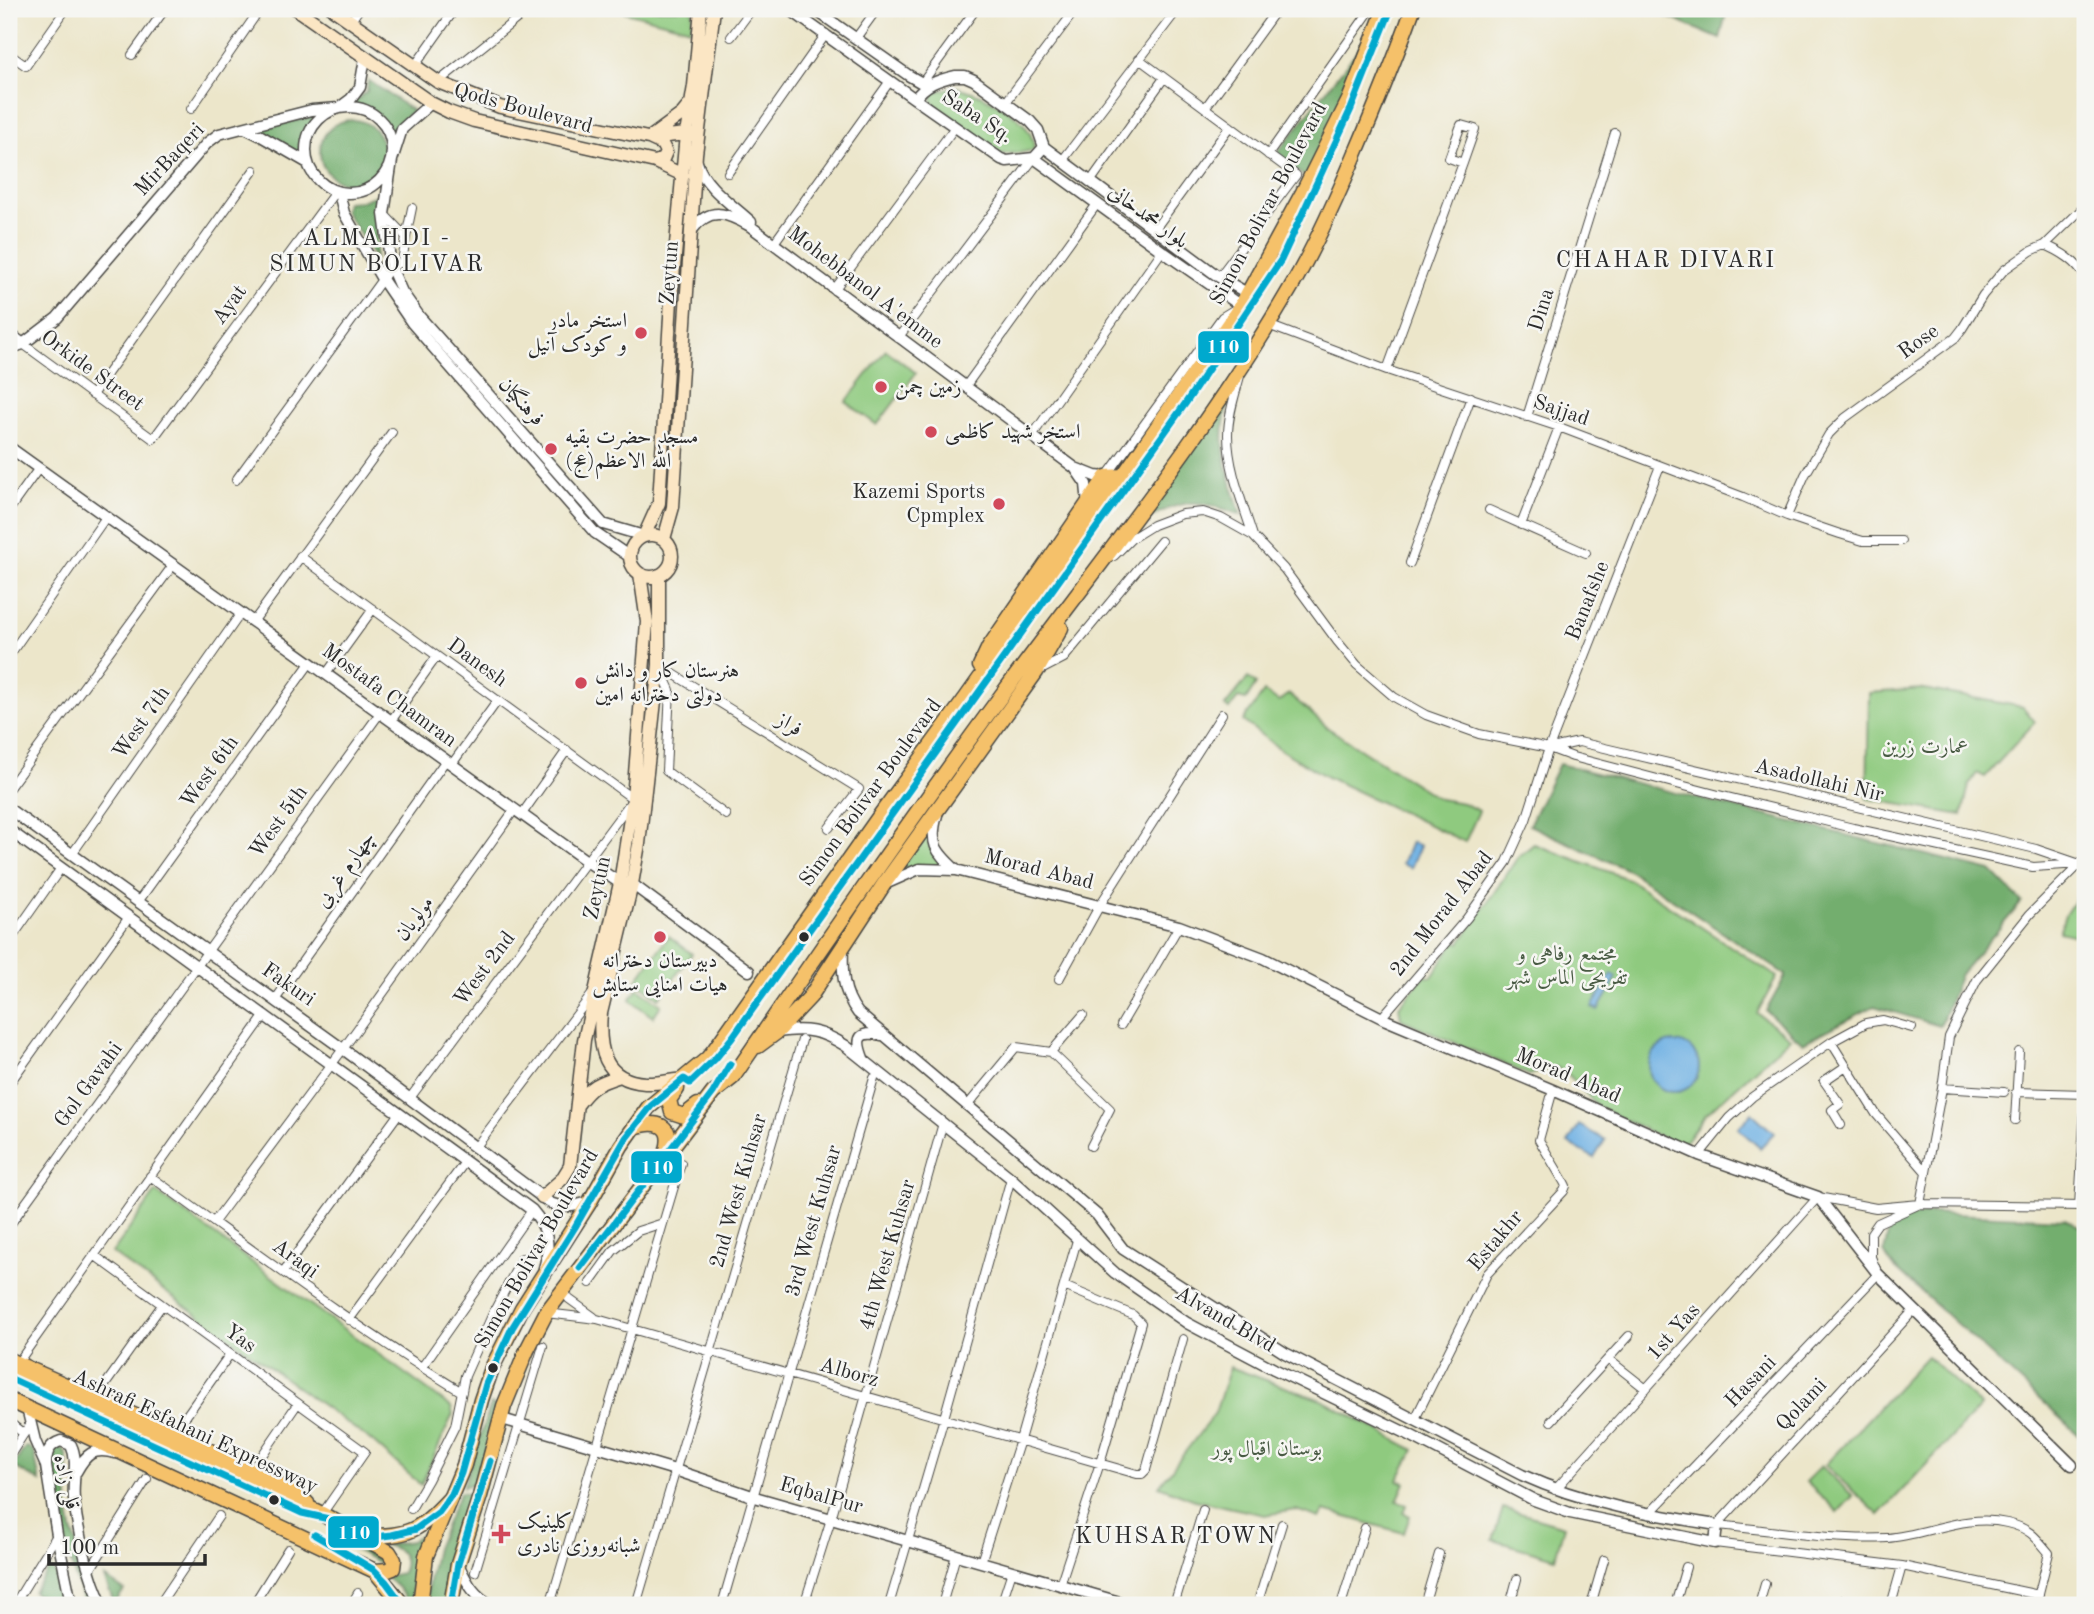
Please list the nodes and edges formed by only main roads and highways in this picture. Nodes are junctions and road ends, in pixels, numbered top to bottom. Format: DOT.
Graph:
graph roads {
  1 [pos="296,9"];
  2 [pos="333,9"];
  3 [pos="701,9"];
  4 [pos="714,9"];
  5 [pos="1385,9"];
  6 [pos="1413,9"];
  7 [pos="691,102"];
  8 [pos="685,134"];
  9 [pos="699,136"];
  10 [pos="648,138"];
  11 [pos="655,162"];
  12 [pos="683,175"];
  13 [pos="671,300"];
  14 [pos="687,301"];
  15 [pos="1123,476"];
  16 [pos="645,536"];
  17 [pos="664,539"];
  18 [pos="640,574"];
  19 [pos="659,575"];
  20 [pos="1086,586"];
  21 [pos="966,698"];
  22 [pos="626,883"];
  23 [pos="751,1051"];
  24 [pos="620,1076"];
  25 [pos="684,1079"];
  26 [pos="713,1093"];
  27 [pos="577,1106"];
  28 [pos="635,1127"];
  29 [pos="666,1154"];
  30 [pos="542,1197"];
  31 [pos="11,1364"];
  32 [pos="9,1400"];
  33 [pos="450,1498"];
  34 [pos="321,1514"];
  35 [pos="362,1536"];
  36 [pos="375,1571"];
  37 [pos="403,1605"];
  38 [pos="420,1605"];
  39 [pos="451,1605"];
  1 -- 11 [label="main road, Qods Boulevard"];
  2 -- 10 [label="main road, Qods Boulevard"];
  3 -- 7 [label="main road, Zeytun"];
  4 -- 9 [label="main road, Zeytun"];
  5 -- 15 [label="main road, Simon Bolivar Boulevard"];
  6 -- 20 [label="main road, Simon Bolivar Boulevard"];
  7 -- 8 [label="main road, Zeytun"];
  7 -- 10 [label="main road"];
  8 -- 9 [label="main road, Qods Boulevard"];
  8 -- 10 [label="main road, Qods Boulevard"];
  8 -- 12 [label="main road, Zeytun"];
  9 -- 14 [label="main road, Zeytun"];
  10 -- 11 [label="main road"];
  11 -- 12 [label="main road, Qods Boulevard"];
  12 -- 13 [label="main road, Zeytun"];
  13 -- 14 [label="main road"];
  13 -- 16 [label="main road, Zeytun"];
  14 -- 17 [label="main road, Zeytun"];
  15 -- 21 [label="main road, Simon Bolivar Boulevard"];
  15 -- 21 [label="main road"];
  16 -- 17 [label="main road"];
  16 -- 18 [label="main road"];
  17 -- 19 [label="main road"];
  18 -- 19 [label="main road"];
  18 -- 22 [label="main road, Zeytun"];
  19 -- 22 [label="main road, Zeytun"];
  20 -- 23 [label="main road, Simon Bolivar Boulevard"];
  20 -- 23 [label="main road"];
  21 -- 25 [label="main road, Simon Bolivar Boulevard"];
  22 -- 24 [label="main road, Zeytun"];
  22 -- 27 [label="main road, Zeytun"];
  23 -- 26 [label="main road, Simon Bolivar Boulevard"];
  24 -- 25 [label="main road"];
  24 -- 27 [label="main road"];
  25 -- 26 [label="main road"];
  25 -- 28 [label="main road, Simon Bolivar Boulevard"];
  26 -- 29 [label="main road, Simon Bolivar Boulevard"];
  27 -- 30 [label="main road, Zeytun"];
  28 -- 29 [label="main road"];
  28 -- 33 [label="main road, Simon Bolivar Boulevard"];
  29 -- 39 [label="main road, Simon Bolivar Boulevard"];
  31 -- 34 [label="main road, Ashrafi Esfahani Expressway"];
  31 -- 34 [label="main road"];
  32 -- 36 [label="main road"];
  33 -- 35 [label="main road"];
  33 -- 38 [label="main road, Simon Bolivar Boulevard"];
  34 -- 35 [label="main road, Ashrafi Esfahani Expressway"];
  35 -- 36 [label="main road, Ashrafi Esfahani Expressway"];
  36 -- 37 [label="main road"];
}
